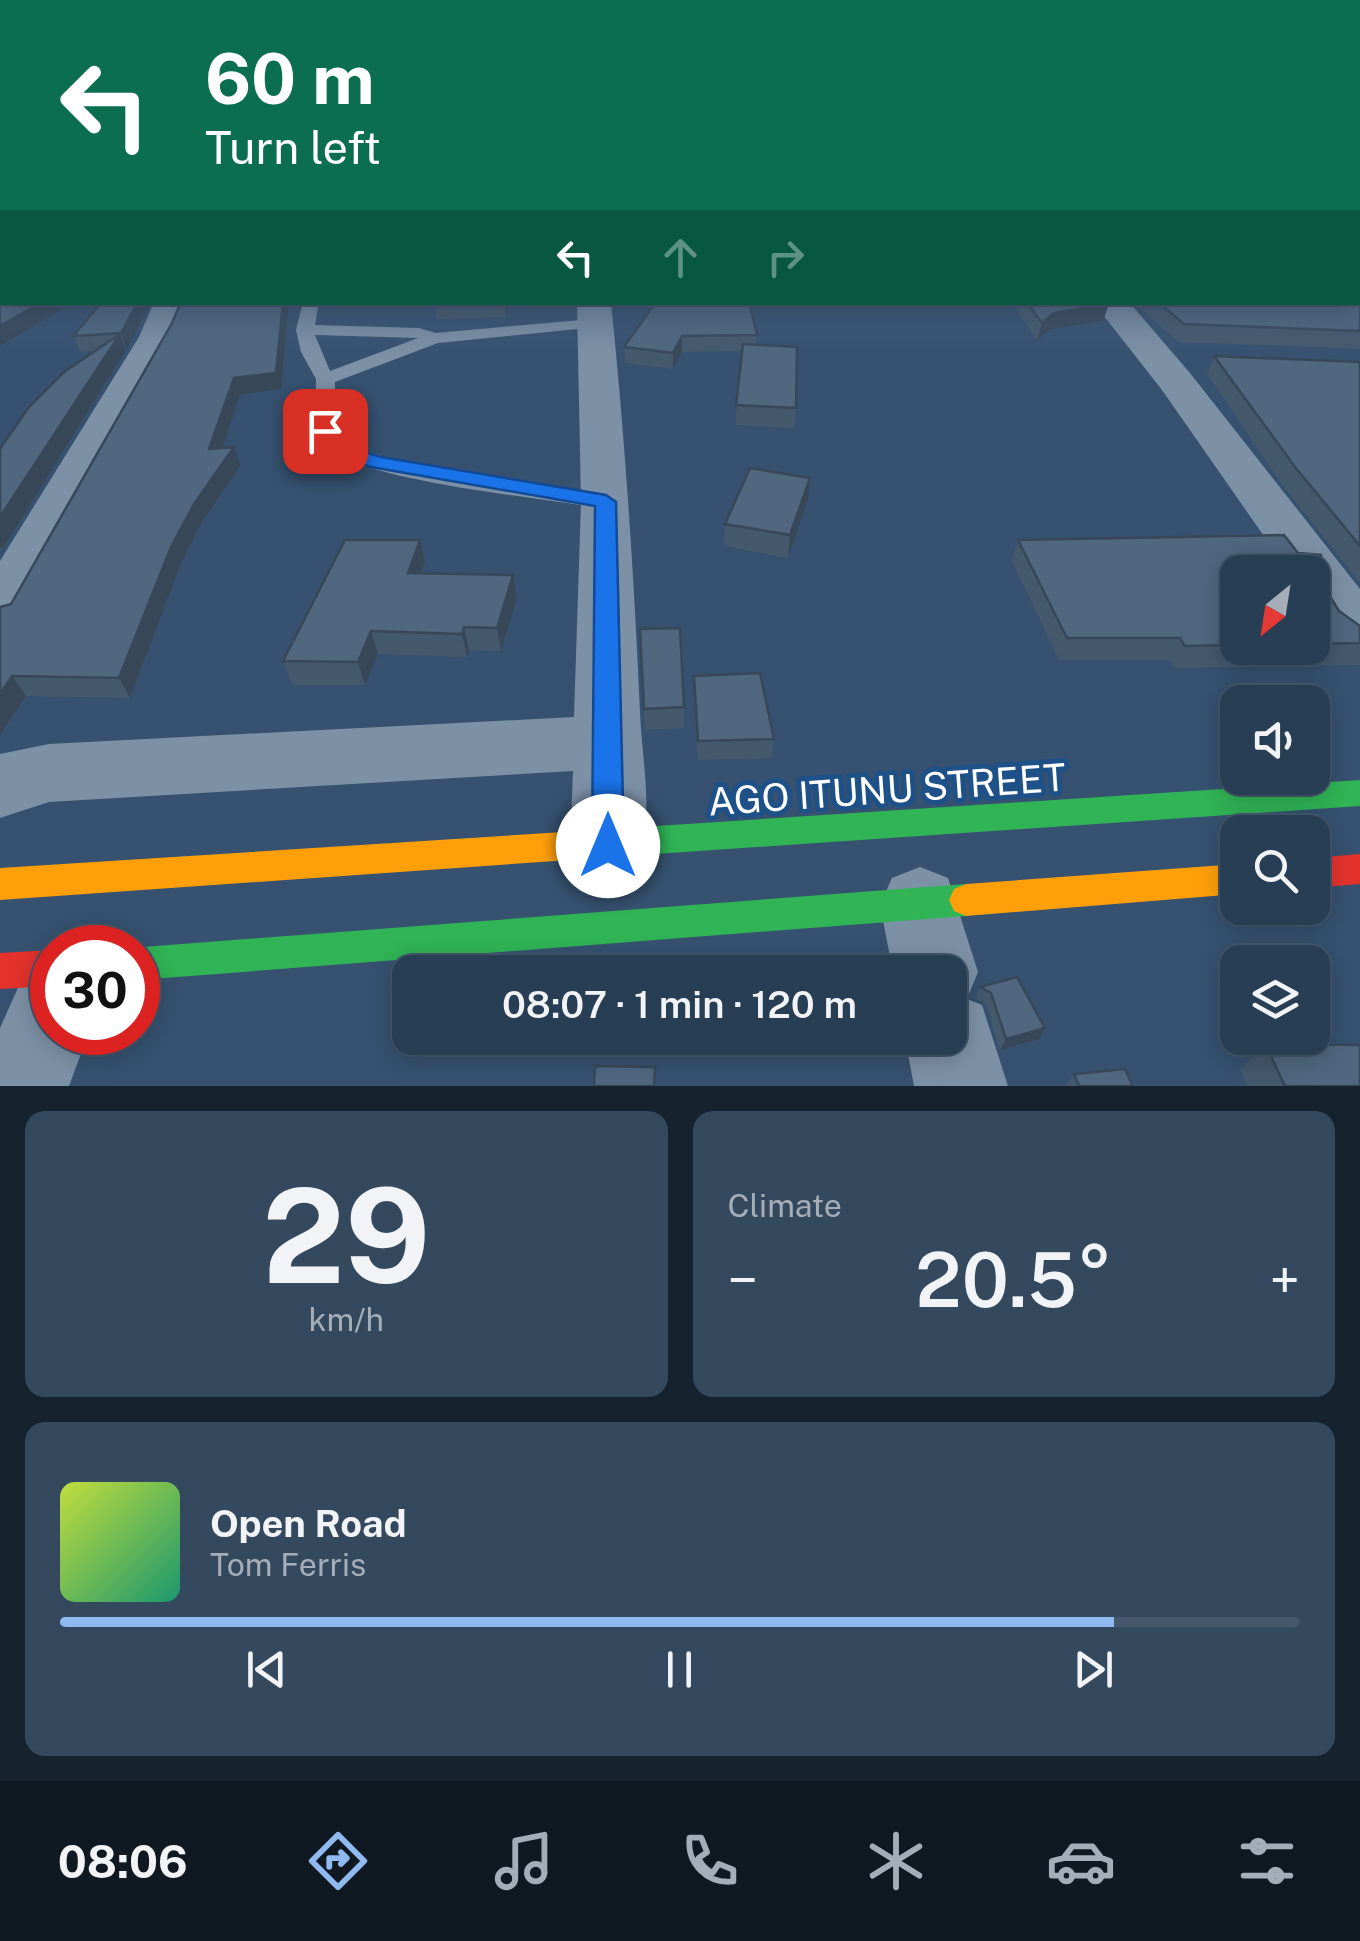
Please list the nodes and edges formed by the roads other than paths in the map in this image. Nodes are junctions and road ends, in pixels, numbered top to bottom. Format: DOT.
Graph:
graph roads {
  1 [pos="170,305"];
  2 [pos="310,305"];
  3 [pos="1114,305"];
  4 [pos="596,312"];
  5 [pos="305,330"];
  6 [pos="434,338"];
  7 [pos="326,380"];
  8 [pos="606,502"];
  9 [pos="0,607"];
  10 [pos="1360,630"];
  11 [pos="608,742"];
  12 [pos="0,788"];
  13 [pos="1360,793"];
  14 [pos="608,846"];
  15 [pos="1360,869"];
  16 [pos="1330,872"];
  17 [pos="1220,882"];
  18 [pos="0,884"];
  19 [pos="928,939"];
  20 [pos="160,961"];
  21 [pos="30,969"];
  22 [pos="0,971"];
  23 [pos="35,1055"];
  24 [pos="954,1055"];
  25 [pos="22,1086"];
  26 [pos="961,1086"];
  1 -- 9 [label="street"];
  2 -- 5 [label="lane"];
  3 -- 10 [label="street"];
  4 -- 6 [label="lane"];
  4 -- 8 [label="street"];
  5 -- 6 [label="lane"];
  5 -- 7 [label="lane"];
  6 -- 7 [label="lane"];
  7 -- 8 [label="lane"];
  8 -- 11 [label="street"];
  11 -- 12 [label="street"];
  11 -- 14 [label="street"];
  13 -- 14 [label="main road, AGO ITUNU STREET"];
  14 -- 18 [label="main road, AGO ITUNU STREET"];
  15 -- 16 [label="main road"];
  17 -- 19 [label="main road"];
  19 -- 20 [label="main road"];
  21 -- 22 [label="main road"];
  23 -- 25 [label="street"];
  24 -- 26 [label="street"];
}
